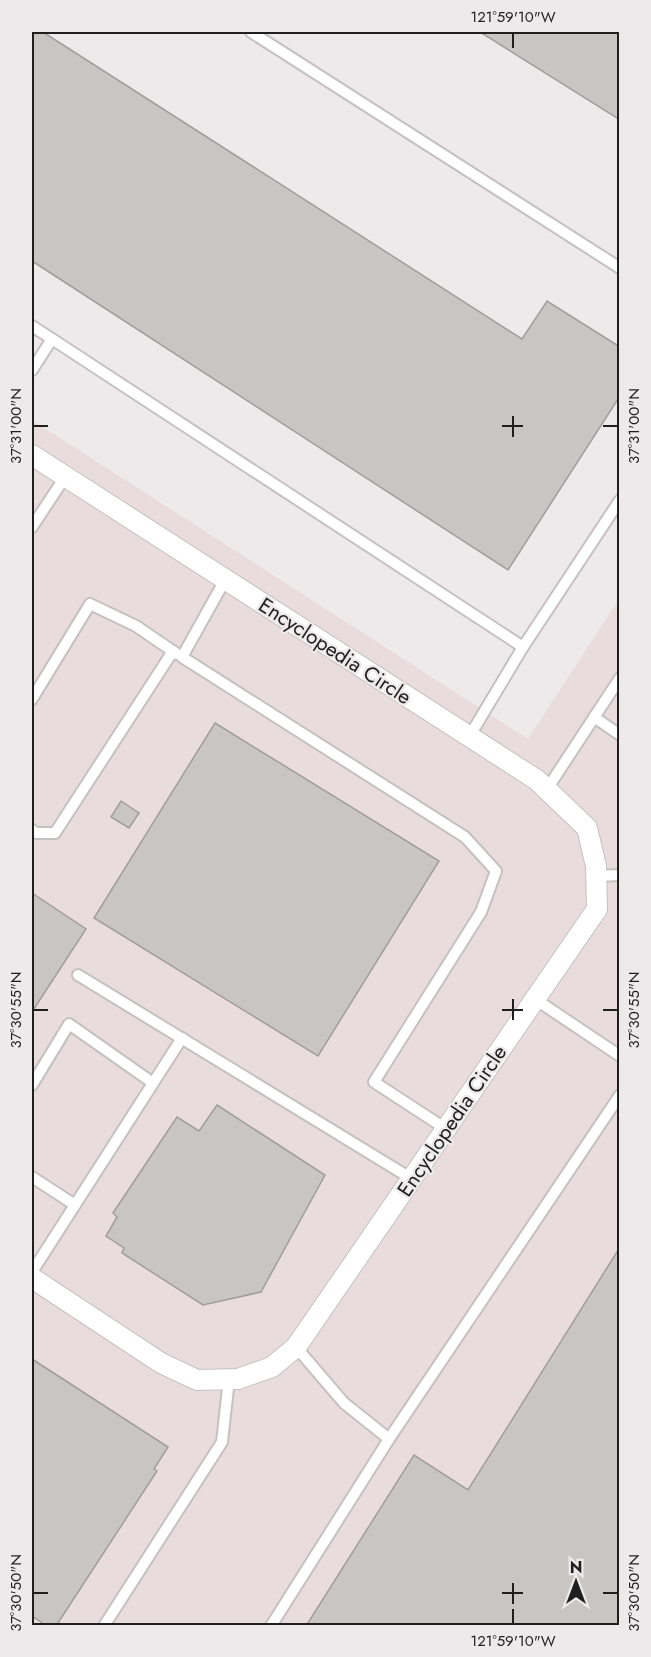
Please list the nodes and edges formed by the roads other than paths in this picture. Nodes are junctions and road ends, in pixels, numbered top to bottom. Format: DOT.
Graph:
graph roads {
  1 [pos="251,32"];
  2 [pos="620,268"];
  3 [pos="32,326"];
  4 [pos="52,339"];
  5 [pos="32,370"];
  6 [pos="32,455"];
  7 [pos="64,477"];
  8 [pos="620,500"];
  9 [pos="32,527"];
  10 [pos="225,580"];
  11 [pos="523,647"];
  12 [pos="173,651"];
  13 [pos="182,657"];
  14 [pos="620,678"];
  15 [pos="32,699"];
  16 [pos="594,717"];
  17 [pos="620,735"];
  18 [pos="469,737"];
  19 [pos="546,789"];
  20 [pos="32,830"];
  21 [pos="620,875"];
  22 [pos="596,876"];
  23 [pos="78,975"];
  24 [pos="535,999"];
  25 [pos="182,1038"];
  26 [pos="620,1056"];
  27 [pos="153,1083"];
  28 [pos="32,1085"];
  29 [pos="620,1095"];
  30 [pos="446,1129"];
  31 [pos="32,1177"];
  32 [pos="412,1179"];
  33 [pos="75,1204"];
  34 [pos="32,1272"];
  35 [pos="32,1278"];
  36 [pos="297,1347"];
  37 [pos="229,1379"];
  38 [pos="388,1439"];
  39 [pos="104,1626"];
  40 [pos="272,1626"];
  1 -- 2 [label="lane"];
  3 -- 4 [label="lane"];
  4 -- 5 [label="lane"];
  4 -- 11 [label="lane"];
  6 -- 7 [label="street, Encyclopedia Circle"];
  7 -- 9 [label="lane"];
  7 -- 10 [label="street, Encyclopedia Circle"];
  8 -- 11 [label="lane"];
  10 -- 13 [label="lane"];
  10 -- 18 [label="street, Encyclopedia Circle"];
  11 -- 18 [label="lane"];
  12 -- 13 [label="lane"];
  12 -- 15 [label="lane"];
  12 -- 20 [label="lane"];
  13 -- 30 [label="lane"];
  14 -- 16 [label="lane"];
  16 -- 17 [label="lane"];
  16 -- 19 [label="lane"];
  18 -- 19 [label="street, Encyclopedia Circle"];
  19 -- 22 [label="street, Encyclopedia Circle"];
  21 -- 22 [label="lane"];
  22 -- 24 [label="street, Encyclopedia Circle"];
  23 -- 25 [label="lane"];
  24 -- 26 [label="lane"];
  24 -- 30 [label="street, Encyclopedia Circle"];
  25 -- 27 [label="lane"];
  25 -- 32 [label="lane"];
  27 -- 28 [label="lane"];
  27 -- 33 [label="lane"];
  29 -- 38 [label="lane"];
  30 -- 32 [label="street, Encyclopedia Circle"];
  31 -- 33 [label="lane"];
  32 -- 36 [label="street, Encyclopedia Circle"];
  33 -- 34 [label="lane"];
  35 -- 37 [label="street, Encyclopedia Circle"];
  36 -- 37 [label="street, Encyclopedia Circle"];
  36 -- 38 [label="lane"];
  37 -- 39 [label="lane"];
  38 -- 40 [label="lane"];
}
